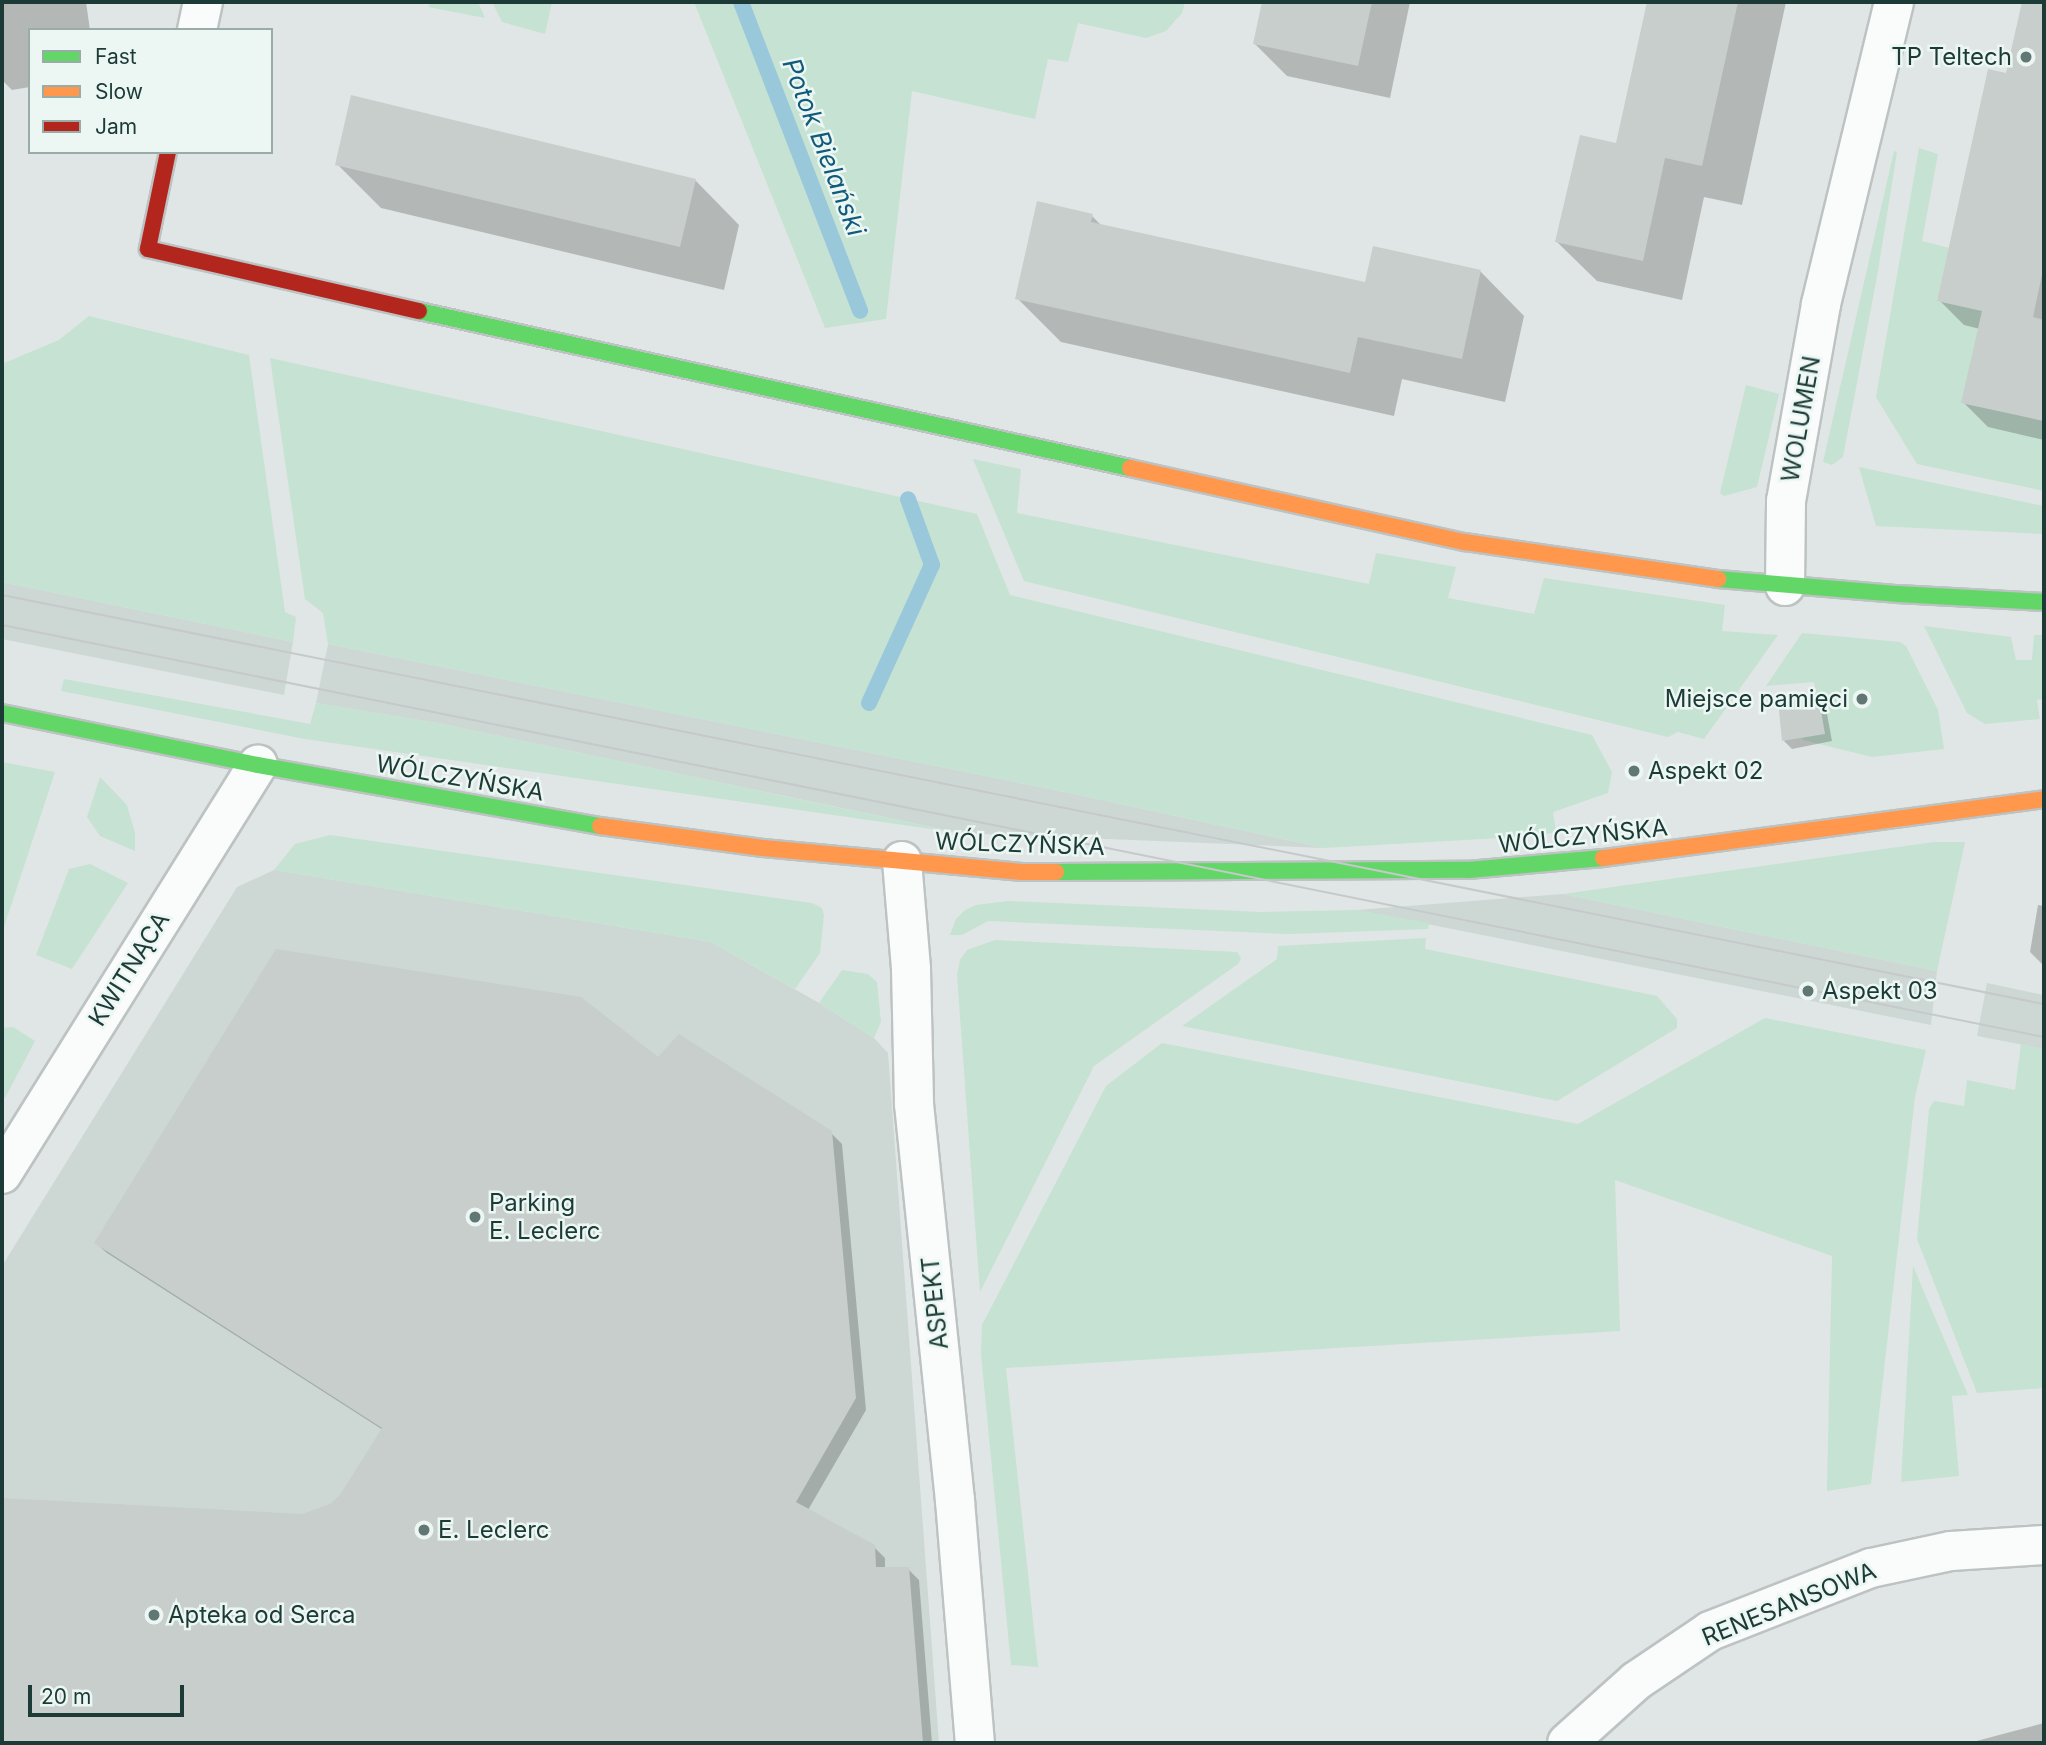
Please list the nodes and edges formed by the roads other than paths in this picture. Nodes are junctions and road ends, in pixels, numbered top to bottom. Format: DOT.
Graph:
graph roads {
  1 [pos="203,2"];
  2 [pos="1894,2"];
  3 [pos="197,28"];
  4 [pos="168,154"];
  5 [pos="1785,586"];
  6 [pos="2044,602"];
  7 [pos="2,713"];
  8 [pos="258,765"];
  9 [pos="2044,799"];
  10 [pos="902,861"];
  11 [pos="2,1174"];
  12 [pos="2044,1545"];
  13 [pos="975,1743"];
  14 [pos="1567,1743"];
  1 -- 3 [label="street"];
  2 -- 5 [label="street, WOLUMEN"];
  4 -- 5 [label="main road"];
  5 -- 6 [label="main road"];
  7 -- 8 [label="main road, WÓLCZYŃSKA"];
  8 -- 10 [label="main road, WÓLCZYŃSKA"];
  8 -- 11 [label="street, KWITNĄCA"];
  9 -- 10 [label="main road, WÓLCZYŃSKA"];
  10 -- 13 [label="street, ASPEKT"];
  12 -- 14 [label="street, RENESANSOWA"];
}
